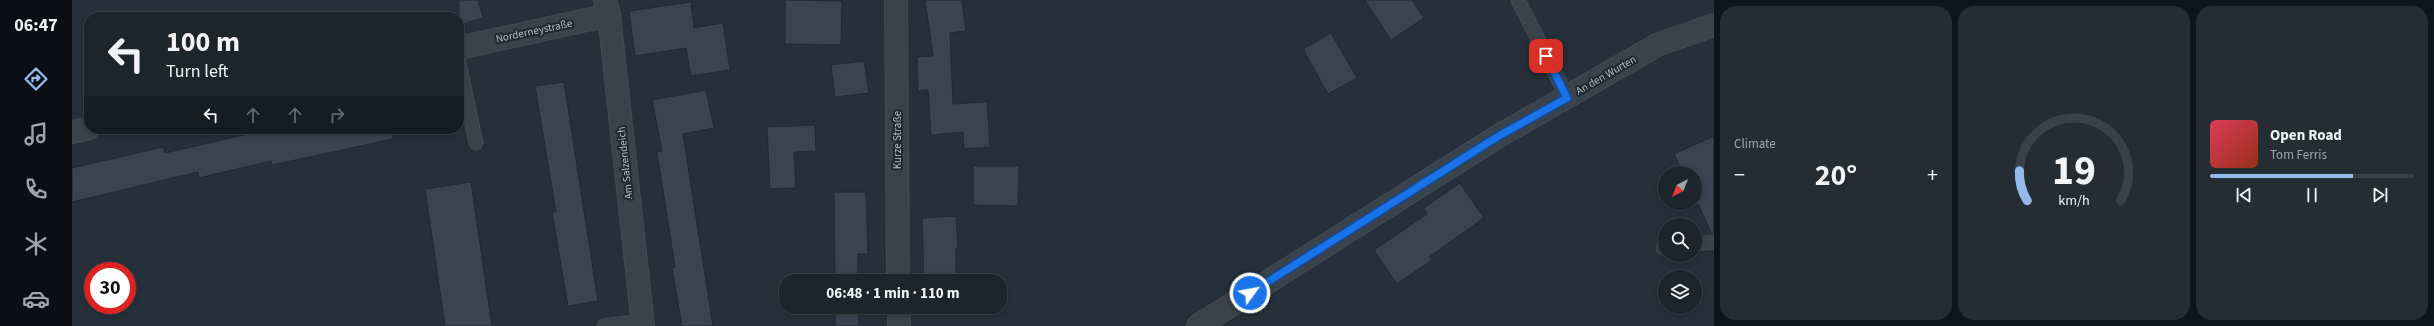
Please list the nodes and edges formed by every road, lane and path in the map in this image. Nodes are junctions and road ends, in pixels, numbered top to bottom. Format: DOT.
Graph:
graph roads {
  1 [pos="896,0"];
  2 [pos="1518,0"];
  3 [pos="607,8"];
  4 [pos="1714,25"];
  5 [pos="464,47"];
  6 [pos="464,87"];
  7 [pos="1567,98"];
  8 [pos="84,129"];
  9 [pos="72,132"];
  10 [pos="476,143"];
  11 [pos="1714,242"];
  12 [pos="1702,243"];
  13 [pos="898,274"];
  14 [pos="899,314"];
  15 [pos="643,323"];
  16 [pos="604,326"];
  17 [pos="899,326"];
  18 [pos="1198,326"];
  1 -- 13 [label="street, Kurze Straße"];
  2 -- 7 [label="lane"];
  3 -- 5 [label="street, Norderneystraße"];
  3 -- 15 [label="street, Am Salzendeich"];
  4 -- 7 [label="street, An den Wurten"];
  6 -- 10 [label="lane"];
  7 -- 18 [label="street, An den Wurten"];
  8 -- 9 [label="street"];
  11 -- 12 [label="lane"];
  14 -- 17 [label="street"];
  15 -- 16 [label="lane"];
}
